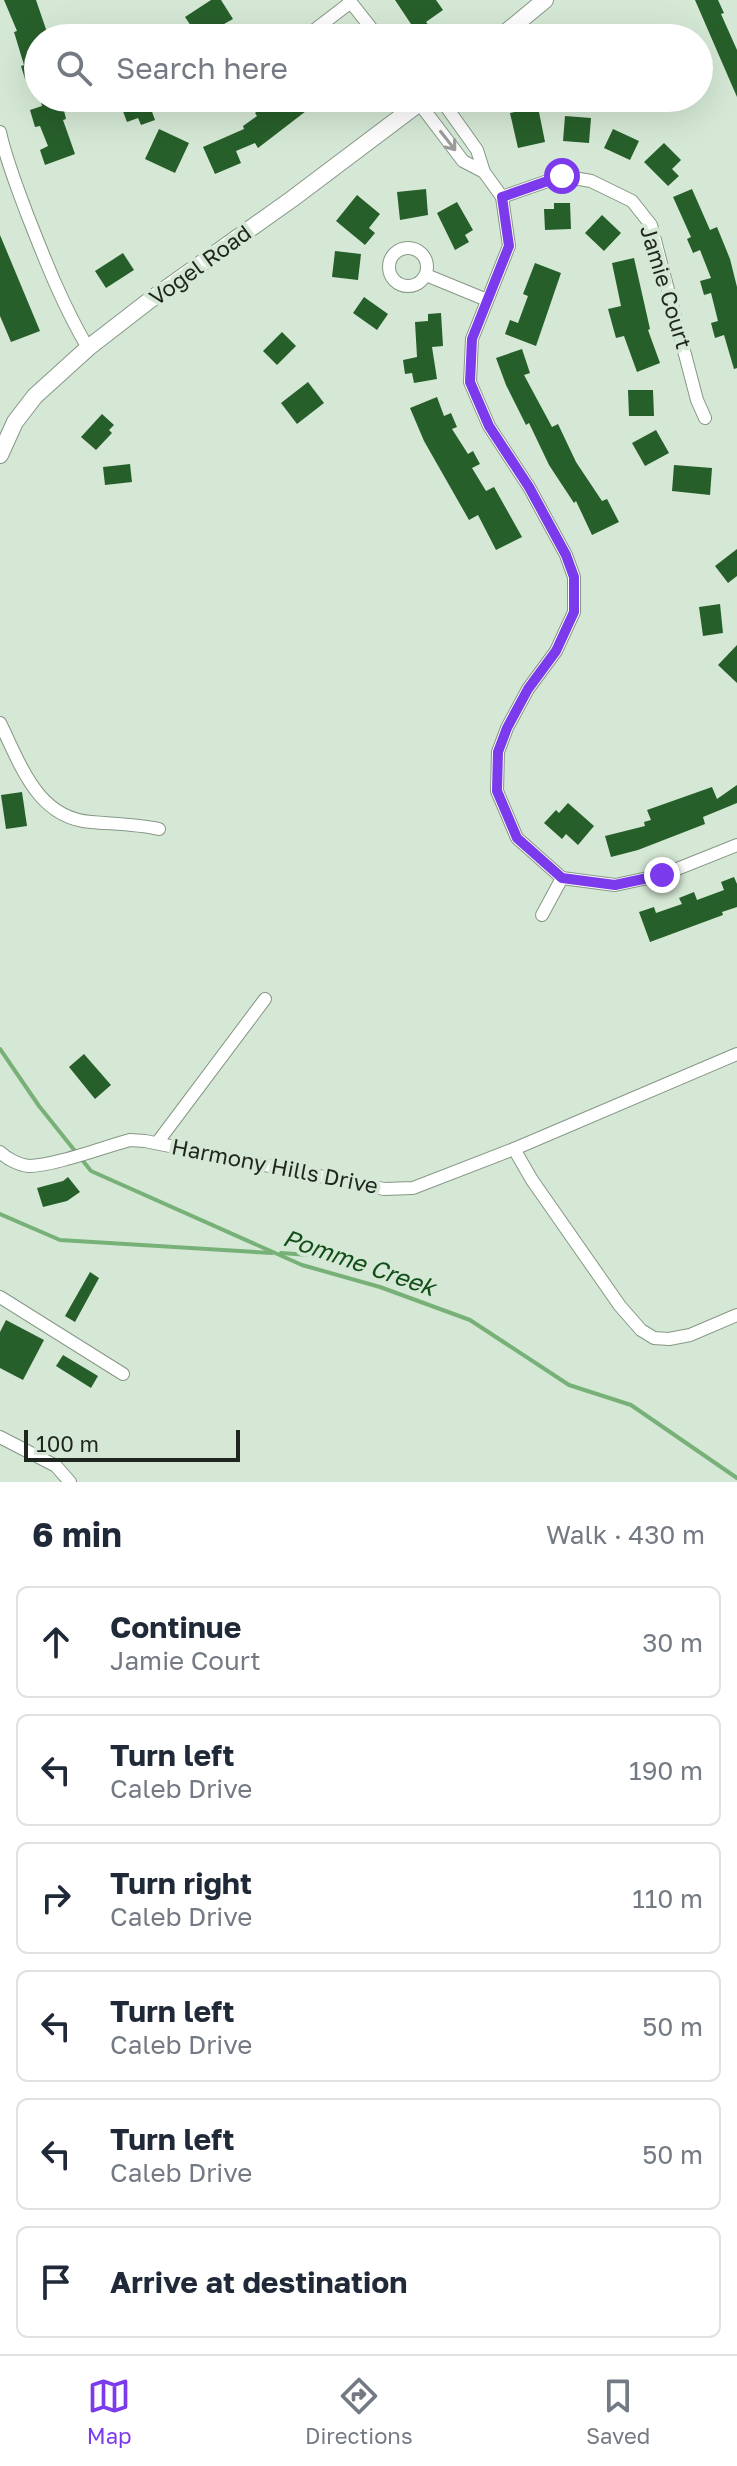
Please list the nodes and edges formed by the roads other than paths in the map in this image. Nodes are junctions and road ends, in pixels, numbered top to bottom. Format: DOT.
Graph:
graph roads {
  1 [pos="545,0"];
  2 [pos="350,1"];
  3 [pos="321,24"];
  4 [pos="368,24"];
  5 [pos="516,24"];
  6 [pos="407,112"];
  7 [pos="430,112"];
  8 [pos="450,112"];
  9 [pos="0,132"];
  10 [pos="484,172"];
  11 [pos="502,197"];
  12 [pos="426,275"];
  13 [pos="487,300"];
  14 [pos="88,348"];
  15 [pos="705,418"];
  16 [pos="0,455"];
  17 [pos="0,723"];
  18 [pos="159,829"];
  19 [pos="737,845"];
  20 [pos="562,878"];
  21 [pos="542,915"];
  22 [pos="265,999"];
  23 [pos="737,1054"];
  24 [pos="157,1143"];
  25 [pos="514,1149"];
  26 [pos="0,1152"];
  27 [pos="0,1297"];
  28 [pos="737,1315"];
  29 [pos="123,1374"];
  30 [pos="0,1437"];
  31 [pos="70,1482"];
  1 -- 5 [label="street"];
  2 -- 3 [label="street"];
  2 -- 4 [label="street"];
  6 -- 14 [label="street, Vogel Road"];
  7 -- 10 [label="street, one-way"];
  8 -- 10 [label="street"];
  9 -- 14 [label="street"];
  10 -- 11 [label="street"];
  11 -- 13 [label="street"];
  11 -- 15 [label="street, Jamie Court"];
  12 -- 13 [label="street"];
  13 -- 20 [label="street"];
  14 -- 16 [label="street, Vogel Road"];
  17 -- 18 [label="street"];
  19 -- 20 [label="street"];
  20 -- 21 [label="street"];
  22 -- 24 [label="street"];
  23 -- 25 [label="street, Harmony Hills Drive"];
  24 -- 25 [label="street, Harmony Hills Drive"];
  24 -- 26 [label="street, Harmony Hills Drive"];
  25 -- 28 [label="street"];
  27 -- 29 [label="street"];
  30 -- 31 [label="street"];
}
